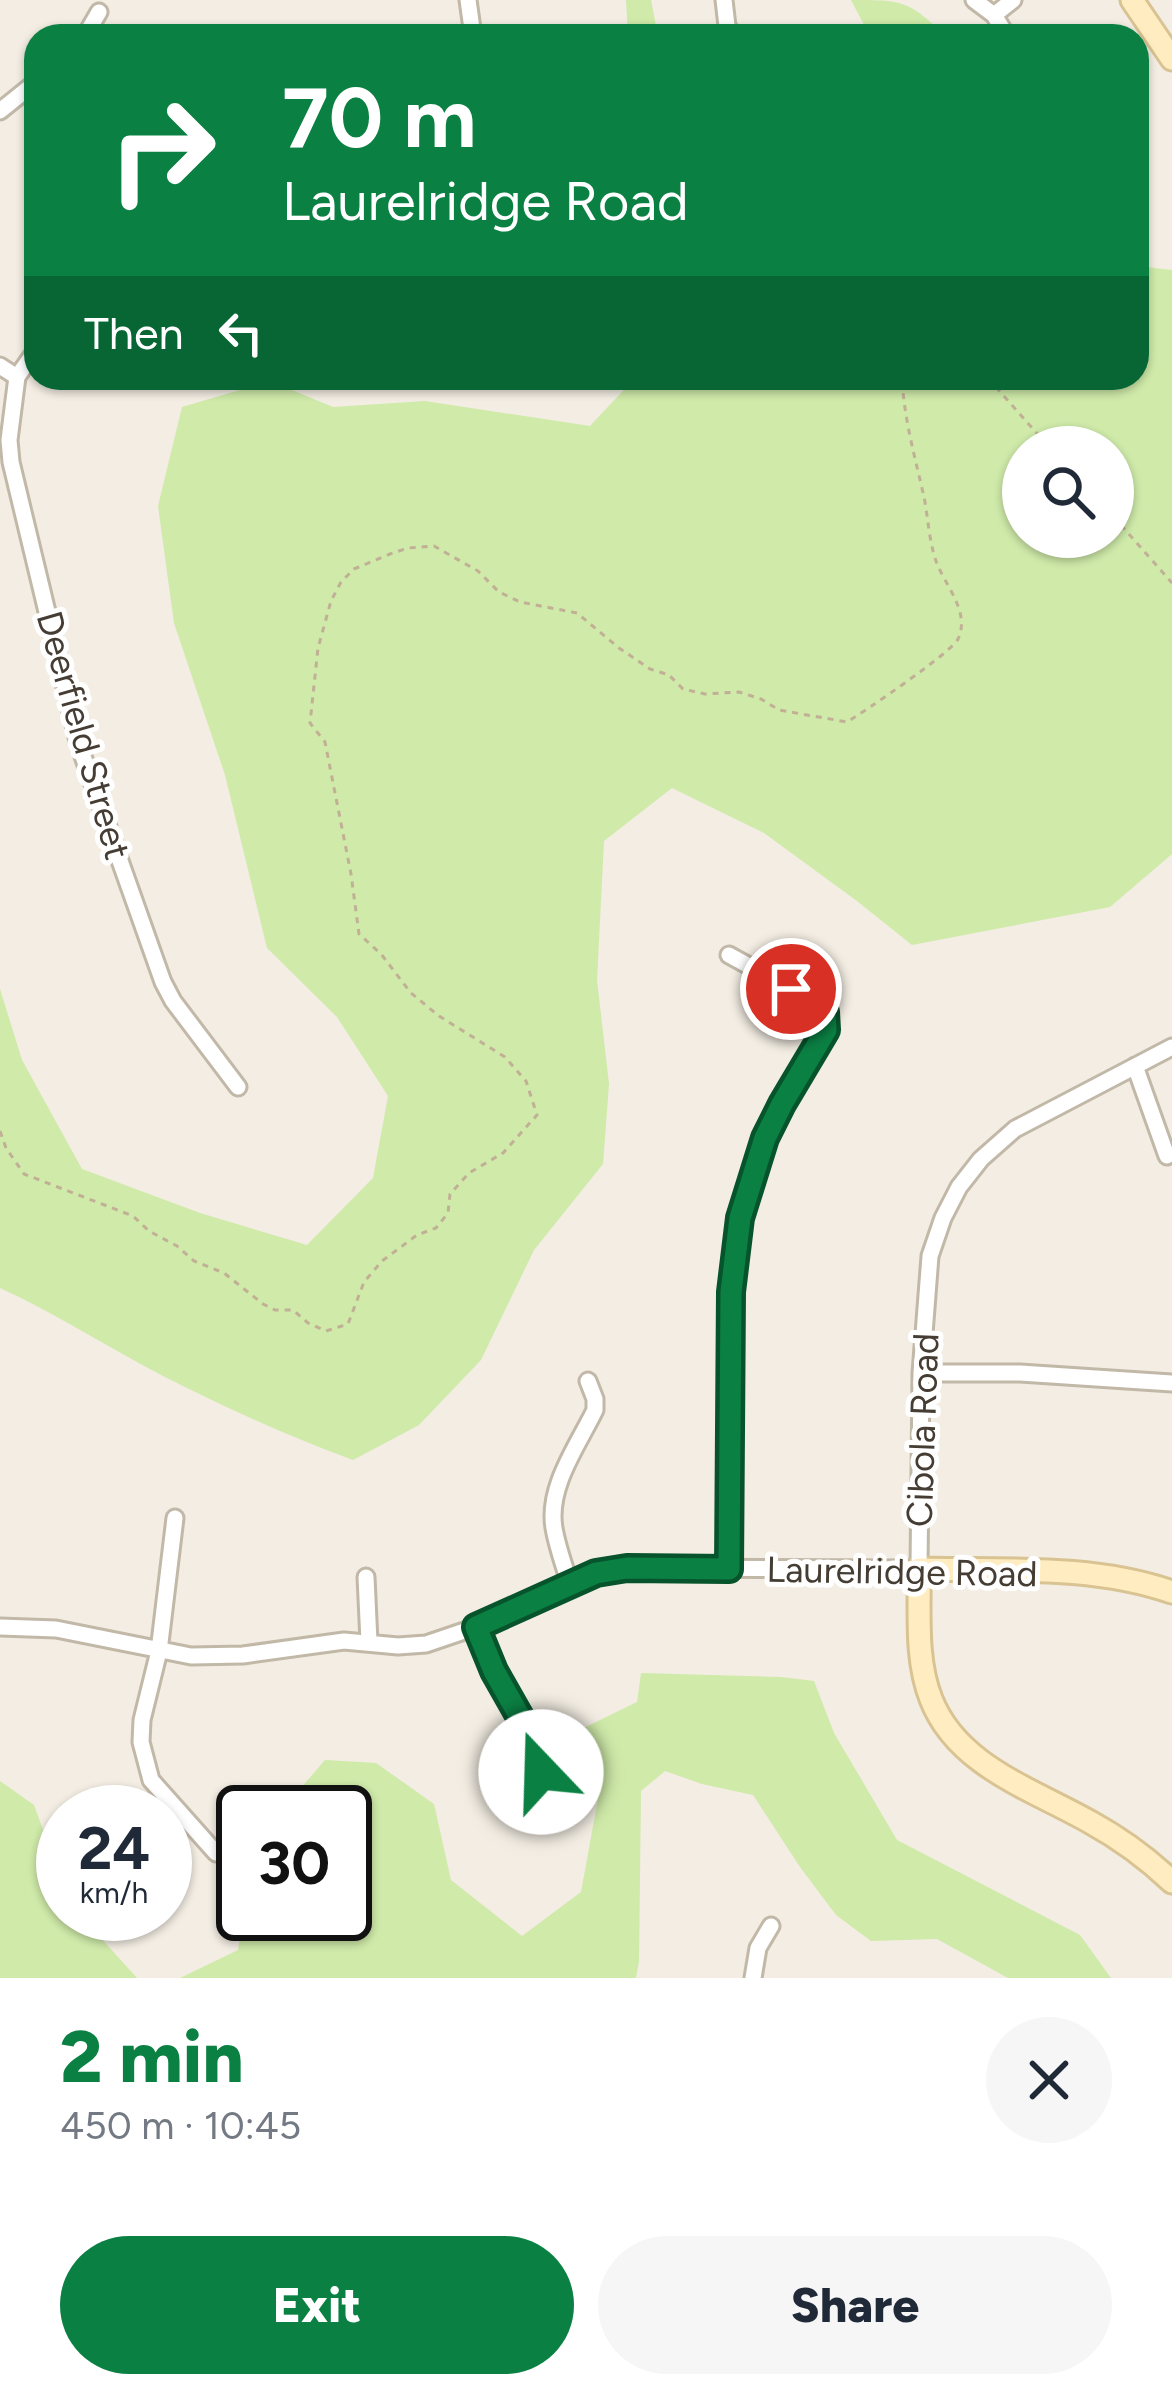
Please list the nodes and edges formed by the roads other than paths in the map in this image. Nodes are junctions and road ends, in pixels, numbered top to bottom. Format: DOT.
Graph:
graph roads {
  1 [pos="974,0"];
  2 [pos="1013,0"];
  3 [pos="98,12"];
  4 [pos="994,15"];
  5 [pos="92,24"];
  6 [pos="1000,24"];
  7 [pos="1149,25"];
  8 [pos="1172,59"];
  9 [pos="24,92"];
  10 [pos="0,111"];
  11 [pos="0,366"];
  12 [pos="24,367"];
  13 [pos="17,377"];
  14 [pos="729,955"];
  15 [pos="1172,1047"];
  16 [pos="1136,1066"];
  17 [pos="238,1087"];
  18 [pos="1168,1156"];
  19 [pos="921,1373"];
  20 [pos="588,1381"];
  21 [pos="1172,1383"];
  22 [pos="175,1518"];
  23 [pos="729,1569"];
  24 [pos="919,1569"];
  25 [pos="366,1577"];
  26 [pos="570,1584"];
  27 [pos="1172,1592"];
  28 [pos="0,1627"];
  29 [pos="476,1627"];
  30 [pos="369,1642"];
  31 [pos="159,1651"];
  32 [pos="545,1796"];
  33 [pos="216,1852"];
  34 [pos="1172,1882"];
  35 [pos="771,1926"];
  36 [pos="753,1978"];
  1 -- 4 [label="street"];
  2 -- 4 [label="street"];
  3 -- 5 [label="street"];
  4 -- 6 [label="street"];
  7 -- 8 [label="street"];
  9 -- 10 [label="street"];
  11 -- 13 [label="street"];
  12 -- 13 [label="street"];
  13 -- 17 [label="street, Deerfield Street"];
  14 -- 23 [label="street"];
  15 -- 16 [label="street, Cibola Road"];
  16 -- 18 [label="street"];
  16 -- 19 [label="street, Cibola Road"];
  19 -- 21 [label="street"];
  19 -- 24 [label="street, Cibola Road"];
  20 -- 26 [label="street"];
  22 -- 31 [label="street"];
  23 -- 24 [label="street, Laurelridge Road"];
  23 -- 26 [label="street, Laurelridge Road"];
  24 -- 27 [label="street, Laurelridge Road"];
  24 -- 34 [label="street, Cibola Road"];
  25 -- 30 [label="street"];
  26 -- 29 [label="street, Laurelridge Road"];
  28 -- 31 [label="street, Laurelridge Road"];
  29 -- 30 [label="street, Laurelridge Road"];
  29 -- 32 [label="street"];
  30 -- 31 [label="street, Laurelridge Road"];
  31 -- 33 [label="street"];
  35 -- 36 [label="street"];
}
